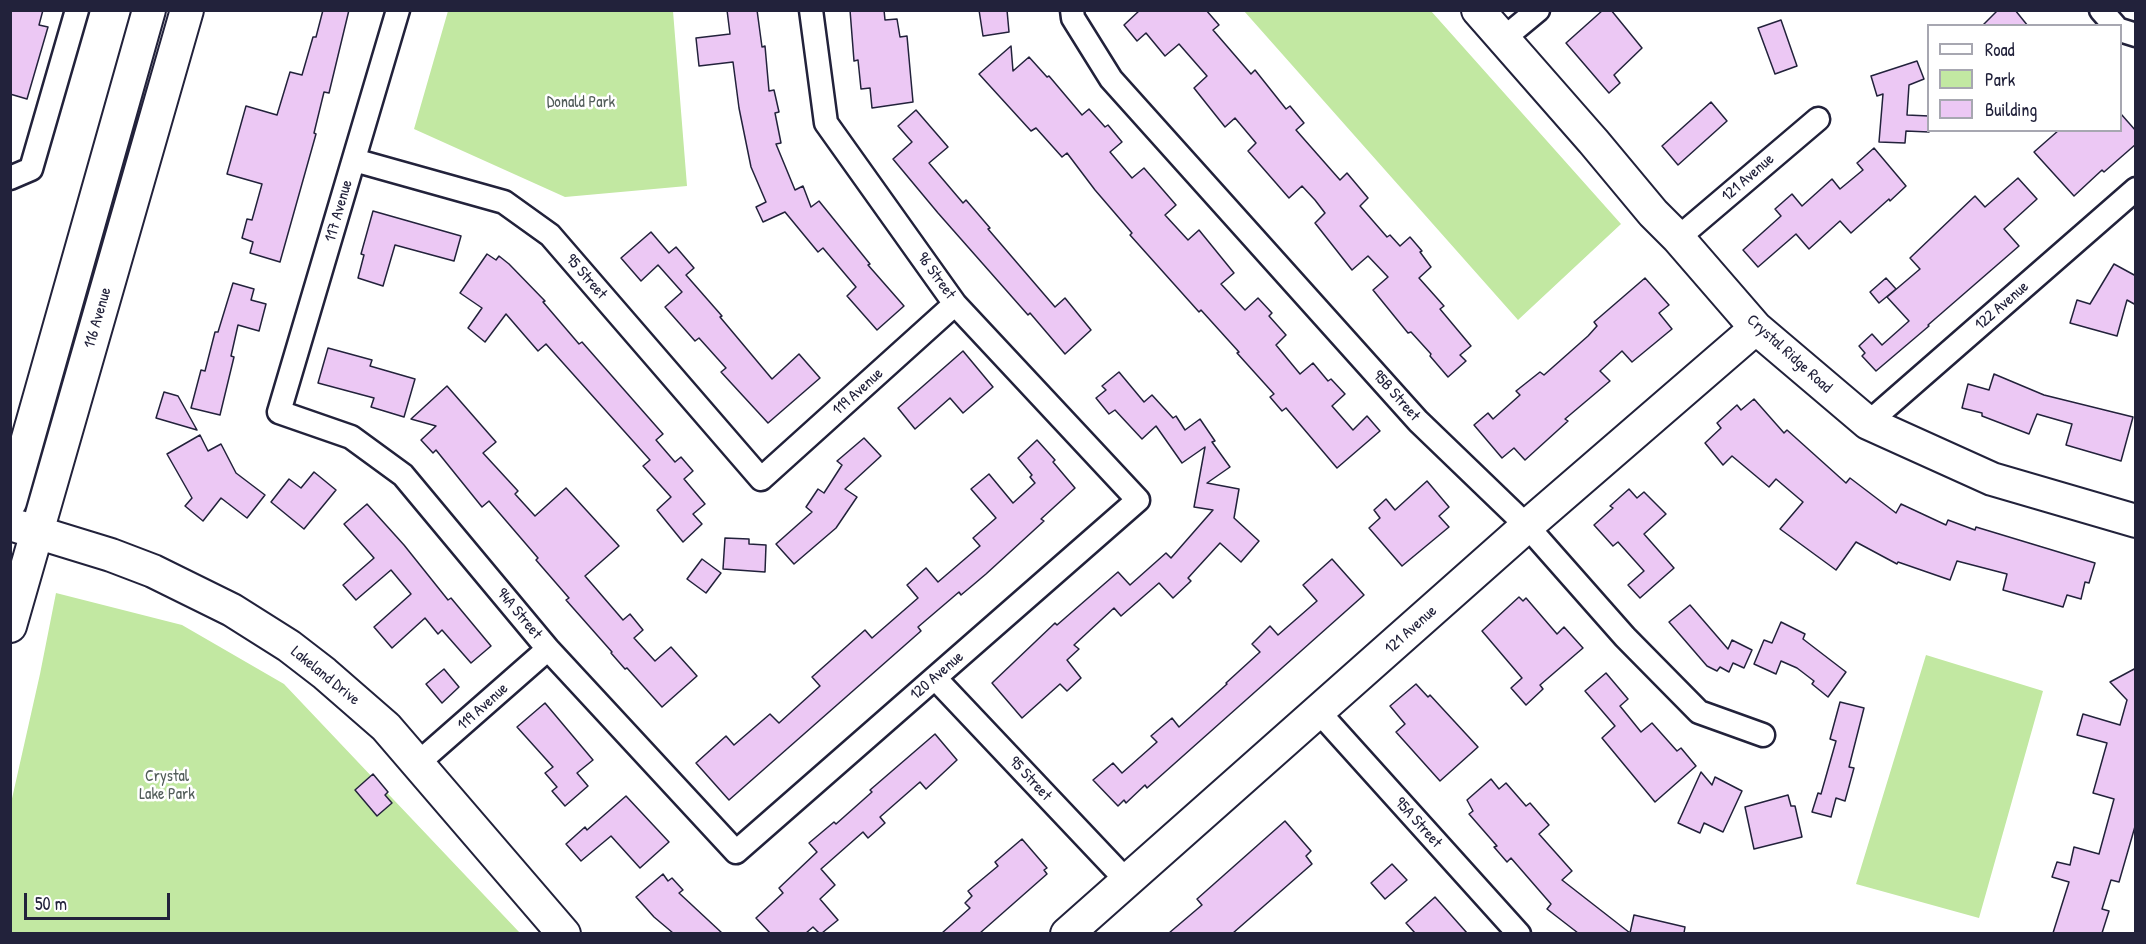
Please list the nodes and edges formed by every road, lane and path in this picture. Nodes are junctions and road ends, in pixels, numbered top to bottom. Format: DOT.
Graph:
graph roads {
  1 [pos="77,10"];
  2 [pos="149,10"];
  3 [pos="187,10"];
  4 [pos="398,10"];
  5 [pos="811,10"];
  6 [pos="1072,10"];
  7 [pos="1478,10"];
  8 [pos="1538,10"];
  9 [pos="2101,10"];
  10 [pos="2113,24"];
  11 [pos="1503,39"];
  12 [pos="1818,119"];
  13 [pos="354,160"];
  14 [pos="10,178"];
  15 [pos="2136,189"];
  16 [pos="1678,238"];
  17 [pos="955,304"];
  18 [pos="1756,327"];
  19 [pos="279,412"];
  20 [pos="1868,423"];
  21 [pos="761,479"];
  22 [pos="1138,500"];
  23 [pos="10,502"];
  24 [pos="2136,521"];
  25 [pos="1527,526"];
  26 [pos="24,528"];
  27 [pos="10,626"];
  28 [pos="548,649"];
  29 [pos="935,678"];
  30 [pos="1318,711"];
  31 [pos="1763,735"];
  32 [pos="417,764"];
  33 [pos="736,852"];
  34 [pos="1126,880"];
  35 [pos="564,933"];
  36 [pos="1067,933"];
  37 [pos="1519,933"];
  1 -- 14 [label="street"];
  2 -- 23 [label="street, 116 Avenue"];
  3 -- 26 [label="street, 116 Avenue"];
  4 -- 13 [label="street, 117 Avenue"];
  5 -- 17 [label="street, 96 Street"];
  6 -- 25 [label="street, 95B Street"];
  7 -- 11 [label="street, Crystal Ridge Road"];
  8 -- 11 [label="street"];
  9 -- 10 [label="street"];
  11 -- 16 [label="street, Crystal Ridge Road"];
  12 -- 16 [label="street, 121 Avenue"];
  13 -- 19 [label="street, 117 Avenue"];
  13 -- 21 [label="street, 95 Street"];
  15 -- 20 [label="street, 122 Avenue"];
  16 -- 18 [label="street, Crystal Ridge Road"];
  17 -- 21 [label="street, 119 Avenue"];
  17 -- 22 [label="street, 96 Street"];
  18 -- 20 [label="street, Crystal Ridge Road"];
  18 -- 25 [label="street, 121 Avenue"];
  19 -- 28 [label="street, 94A Street"];
  20 -- 24 [label="street, Crystal Ridge Road"];
  22 -- 29 [label="street, 120 Avenue"];
  25 -- 30 [label="street, 121 Avenue"];
  25 -- 31 [label="street, 95B Street"];
  26 -- 27 [label="street, 116 Avenue"];
  26 -- 32 [label="street, Lakeland Drive"];
  28 -- 32 [label="street, 119 Avenue"];
  28 -- 33 [label="street, 94A Street"];
  29 -- 33 [label="street, 120 Avenue"];
  29 -- 34 [label="street, 95 Street"];
  30 -- 34 [label="street, 121 Avenue"];
  30 -- 37 [label="street, 95A Street"];
  32 -- 35 [label="street, Lakeland Drive"];
  34 -- 36 [label="street, 121 Avenue"];
}
